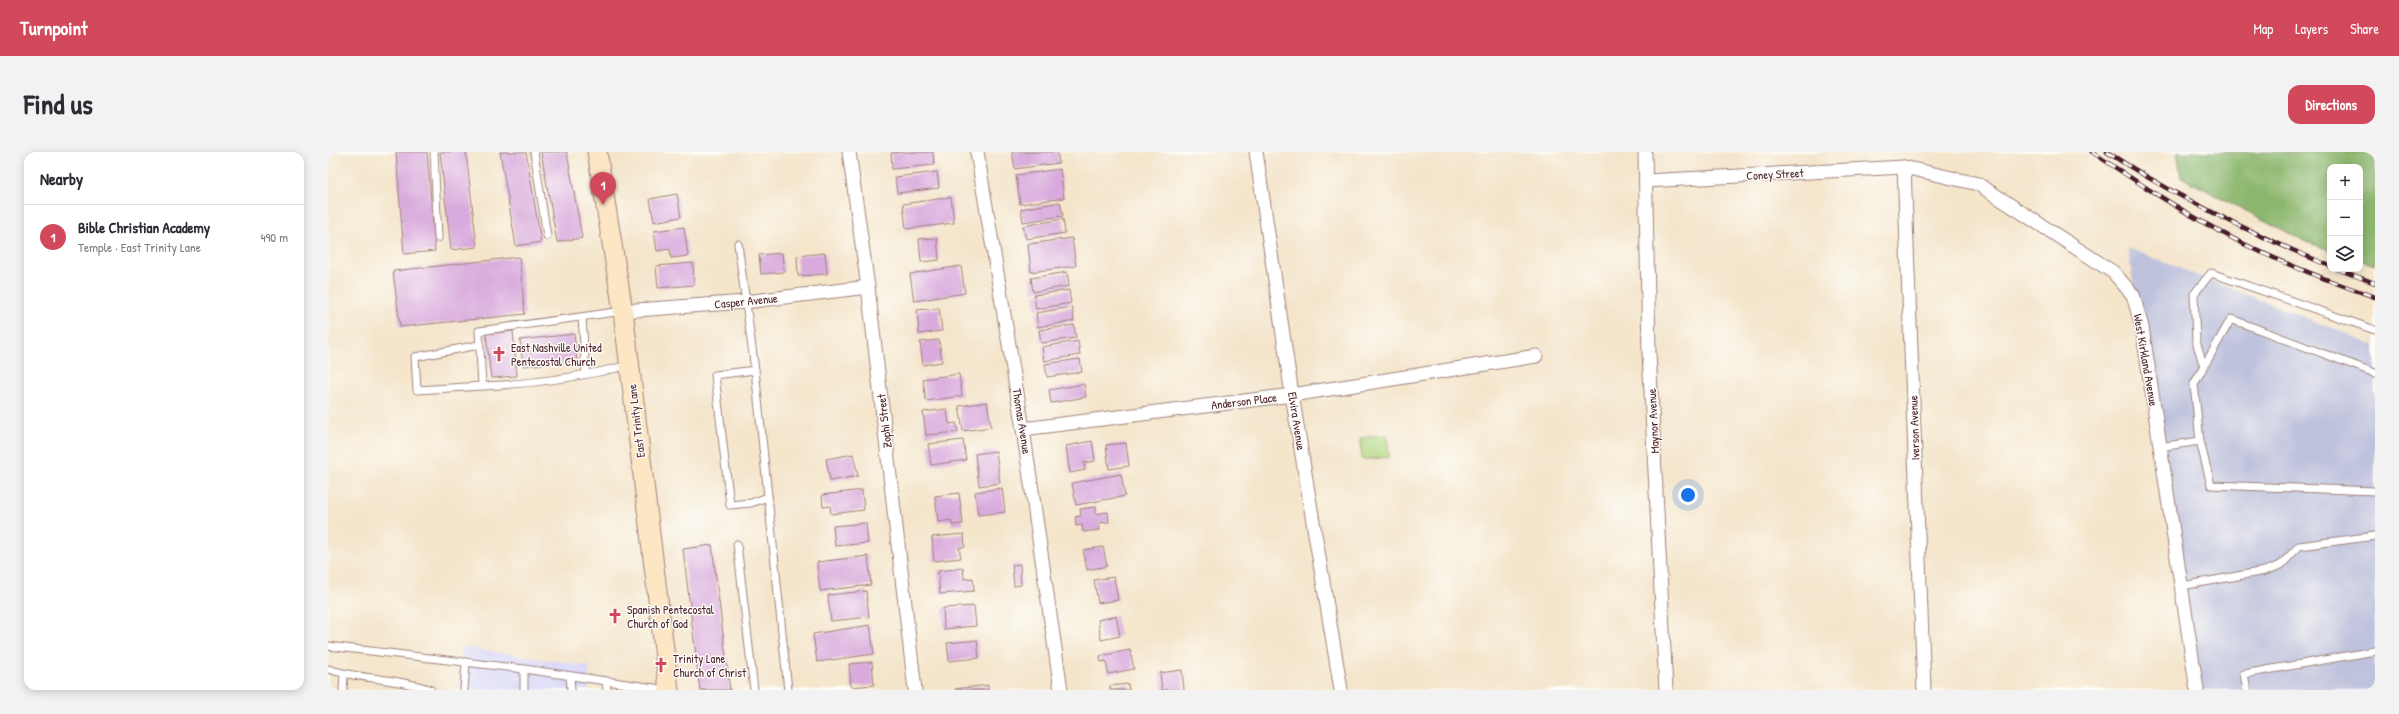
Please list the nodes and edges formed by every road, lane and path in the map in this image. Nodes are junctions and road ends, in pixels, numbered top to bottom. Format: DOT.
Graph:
graph roads {
  1 [pos="434,152"];
  2 [pos="534,152"];
  3 [pos="597,152"];
  4 [pos="849,152"];
  5 [pos="977,152"];
  6 [pos="1256,152"];
  7 [pos="1645,152"];
  8 [pos="1904,167"];
  9 [pos="1646,181"];
  10 [pos="547,236"];
  11 [pos="438,238"];
  12 [pos="738,244"];
  13 [pos="868,287"];
  14 [pos="745,302"];
  15 [pos="623,311"];
  16 [pos="582,317"];
  17 [pos="2375,330"];
  18 [pos="479,345"];
  19 [pos="1536,356"];
  20 [pos="630,365"];
  21 [pos="2204,367"];
  22 [pos="754,370"];
  23 [pos="2375,373"];
  24 [pos="586,374"];
  25 [pos="482,386"];
  26 [pos="1292,395"];
  27 [pos="1023,429"];
  28 [pos="2200,441"];
  29 [pos="2160,447"];
  30 [pos="2375,491"];
  31 [pos="768,497"];
  32 [pos="2375,536"];
  33 [pos="737,544"];
  34 [pos="2182,586"];
  35 [pos="328,646"];
  36 [pos="2375,651"];
  37 [pos="466,662"];
  38 [pos="328,669"];
  39 [pos="524,669"];
  40 [pos="344,674"];
  41 [pos="570,676"];
  42 [pos="606,681"];
  43 [pos="343,690"];
  44 [pos="431,690"];
  45 [pos="464,690"];
  46 [pos="524,690"];
  47 [pos="571,690"];
  48 [pos="607,690"];
  49 [pos="668,690"];
  50 [pos="754,690"];
  51 [pos="788,690"];
  52 [pos="915,690"];
  53 [pos="1061,690"];
  54 [pos="1341,690"];
  55 [pos="1666,690"];
  56 [pos="1924,690"];
  57 [pos="2197,690"];
  58 [pos="2247,690"];
  1 -- 11 [label="lane"];
  2 -- 10 [label="lane"];
  3 -- 15 [label="main road, East Trinity Lane"];
  4 -- 13 [label="street, Zophi Street"];
  5 -- 27 [label="street, Thomas Avenue"];
  6 -- 26 [label="street, Elvira Avenue"];
  7 -- 9 [label="street, Maynor Avenue"];
  8 -- 9 [label="street, Coney Street"];
  8 -- 29 [label="street, West Kirkland Avenue"];
  8 -- 56 [label="street, Iverson Avenue"];
  9 -- 55 [label="street, Maynor Avenue"];
  12 -- 14 [label="lane"];
  13 -- 14 [label="street, Casper Avenue"];
  13 -- 52 [label="street, Zophi Street"];
  14 -- 15 [label="street, Casper Avenue"];
  14 -- 22 [label="lane"];
  15 -- 16 [label="lane"];
  15 -- 20 [label="main road, East Trinity Lane"];
  16 -- 18 [label="lane"];
  16 -- 24 [label="lane"];
  17 -- 21 [label="lane"];
  18 -- 25 [label="lane"];
  18 -- 25 [label="lane"];
  19 -- 26 [label="street, Anderson Place"];
  20 -- 24 [label="lane"];
  20 -- 49 [label="main road, East Trinity Lane"];
  21 -- 23 [label="lane"];
  21 -- 28 [label="lane"];
  22 -- 31 [label="lane"];
  22 -- 31 [label="lane"];
  24 -- 25 [label="lane"];
  26 -- 27 [label="street, Anderson Place"];
  26 -- 54 [label="street, Elvira Avenue"];
  27 -- 53 [label="street, Thomas Avenue"];
  28 -- 29 [label="lane"];
  28 -- 30 [label="lane"];
  29 -- 34 [label="street, West Kirkland Avenue"];
  31 -- 51 [label="lane"];
  32 -- 34 [label="lane"];
  33 -- 50 [label="lane"];
  34 -- 57 [label="street, West Kirkland Avenue"];
  35 -- 37 [label="lane"];
  36 -- 58 [label="lane"];
  37 -- 39 [label="lane"];
  37 -- 45 [label="lane"];
  38 -- 40 [label="lane"];
  39 -- 41 [label="lane"];
  39 -- 46 [label="lane"];
  40 -- 43 [label="lane"];
  40 -- 44 [label="lane"];
  41 -- 42 [label="lane"];
  41 -- 47 [label="lane"];
  42 -- 48 [label="lane"];
  42 -- 49 [label="lane"];
}
